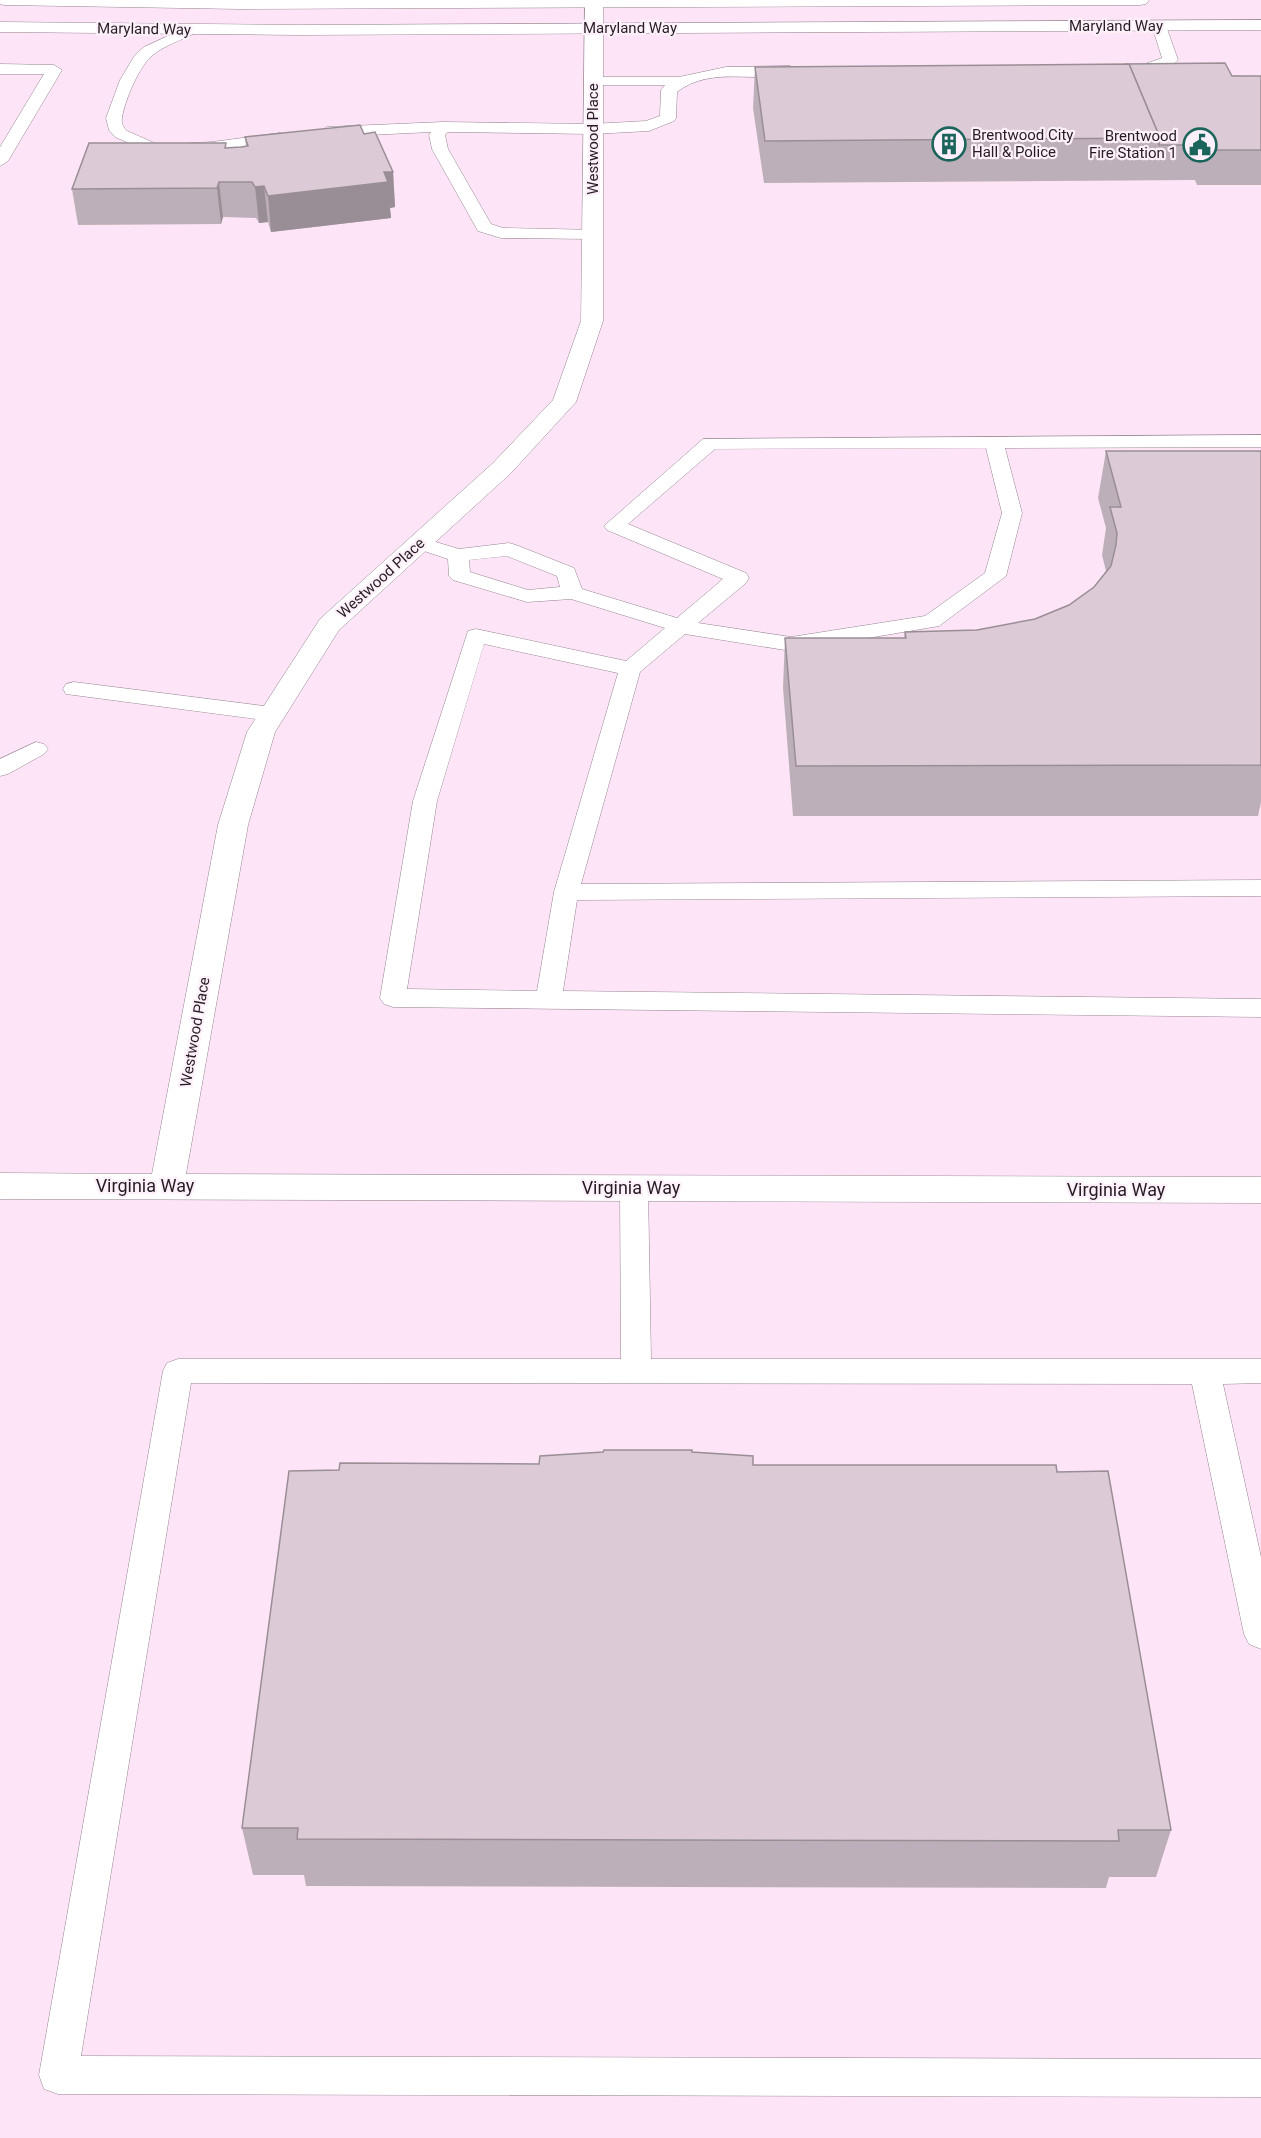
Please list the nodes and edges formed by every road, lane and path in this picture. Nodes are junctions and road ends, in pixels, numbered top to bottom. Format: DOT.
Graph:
graph roads {
  1 [pos="4,0"];
  2 [pos="1140,0"];
  3 [pos="594,10"];
  4 [pos="1187,10"];
  5 [pos="1261,25"];
  6 [pos="1159,26"];
  7 [pos="0,27"];
  8 [pos="190,30"];
  9 [pos="0,69"];
  10 [pos="1111,69"];
  11 [pos="802,71"];
  12 [pos="593,80"];
  13 [pos="677,81"];
  14 [pos="443,127"];
  15 [pos="592,129"];
  16 [pos="0,161"];
  17 [pos="593,234"];
  18 [pos="1261,441"];
  19 [pos="994,442"];
  20 [pos="419,543"];
  21 [pos="458,555"];
  22 [pos="572,593"];
  23 [pos="683,627"];
  24 [pos="630,669"];
  25 [pos="74,689"];
  26 [pos="272,714"];
  27 [pos="36,749"];
  28 [pos="0,769"];
  29 [pos="1261,888"];
  30 [pos="566,892"];
  31 [pos="549,1000"];
  32 [pos="1261,1008"];
  33 [pos="0,1186"];
  34 [pos="167,1186"];
  35 [pos="634,1188"];
  36 [pos="1261,1190"];
  37 [pos="1261,1371"];
  38 [pos="636,1372"];
  39 [pos="1205,1372"];
  40 [pos="1261,1634"];
  41 [pos="1261,2078"];
  1 -- 3 [label="main road, Maryland Way"];
  2 -- 3 [label="main road, Maryland Way"];
  3 -- 6 [label="main road, Maryland Way"];
  3 -- 8 [label="main road, Maryland Way"];
  3 -- 12 [label="main road, Westwood Place"];
  4 -- 6 [label="main road"];
  5 -- 6 [label="main road, Maryland Way"];
  6 -- 10 [label="lane"];
  7 -- 8 [label="main road, Maryland Way"];
  8 -- 14 [label="lane"];
  9 -- 16 [label="lane"];
  11 -- 13 [label="lane"];
  12 -- 13 [label="lane"];
  12 -- 15 [label="main road, Westwood Place"];
  13 -- 15 [label="lane"];
  14 -- 15 [label="lane"];
  14 -- 17 [label="lane"];
  15 -- 17 [label="main road, Westwood Place"];
  17 -- 20 [label="main road, Westwood Place"];
  18 -- 19 [label="lane"];
  19 -- 23 [label="lane"];
  19 -- 23 [label="lane"];
  20 -- 21 [label="lane"];
  20 -- 26 [label="main road, Westwood Place"];
  21 -- 22 [label="lane"];
  21 -- 22 [label="lane"];
  22 -- 23 [label="lane"];
  23 -- 24 [label="lane"];
  24 -- 30 [label="lane"];
  24 -- 31 [label="lane"];
  25 -- 26 [label="lane"];
  26 -- 34 [label="main road, Westwood Place"];
  27 -- 28 [label="lane"];
  29 -- 30 [label="lane"];
  30 -- 31 [label="lane"];
  31 -- 32 [label="lane"];
  33 -- 34 [label="main road, Virginia Way"];
  34 -- 35 [label="main road, Virginia Way"];
  35 -- 36 [label="main road, Virginia Way"];
  35 -- 38 [label="lane"];
  37 -- 39 [label="lane"];
  38 -- 39 [label="lane"];
  38 -- 41 [label="lane"];
  39 -- 40 [label="lane"];
}
